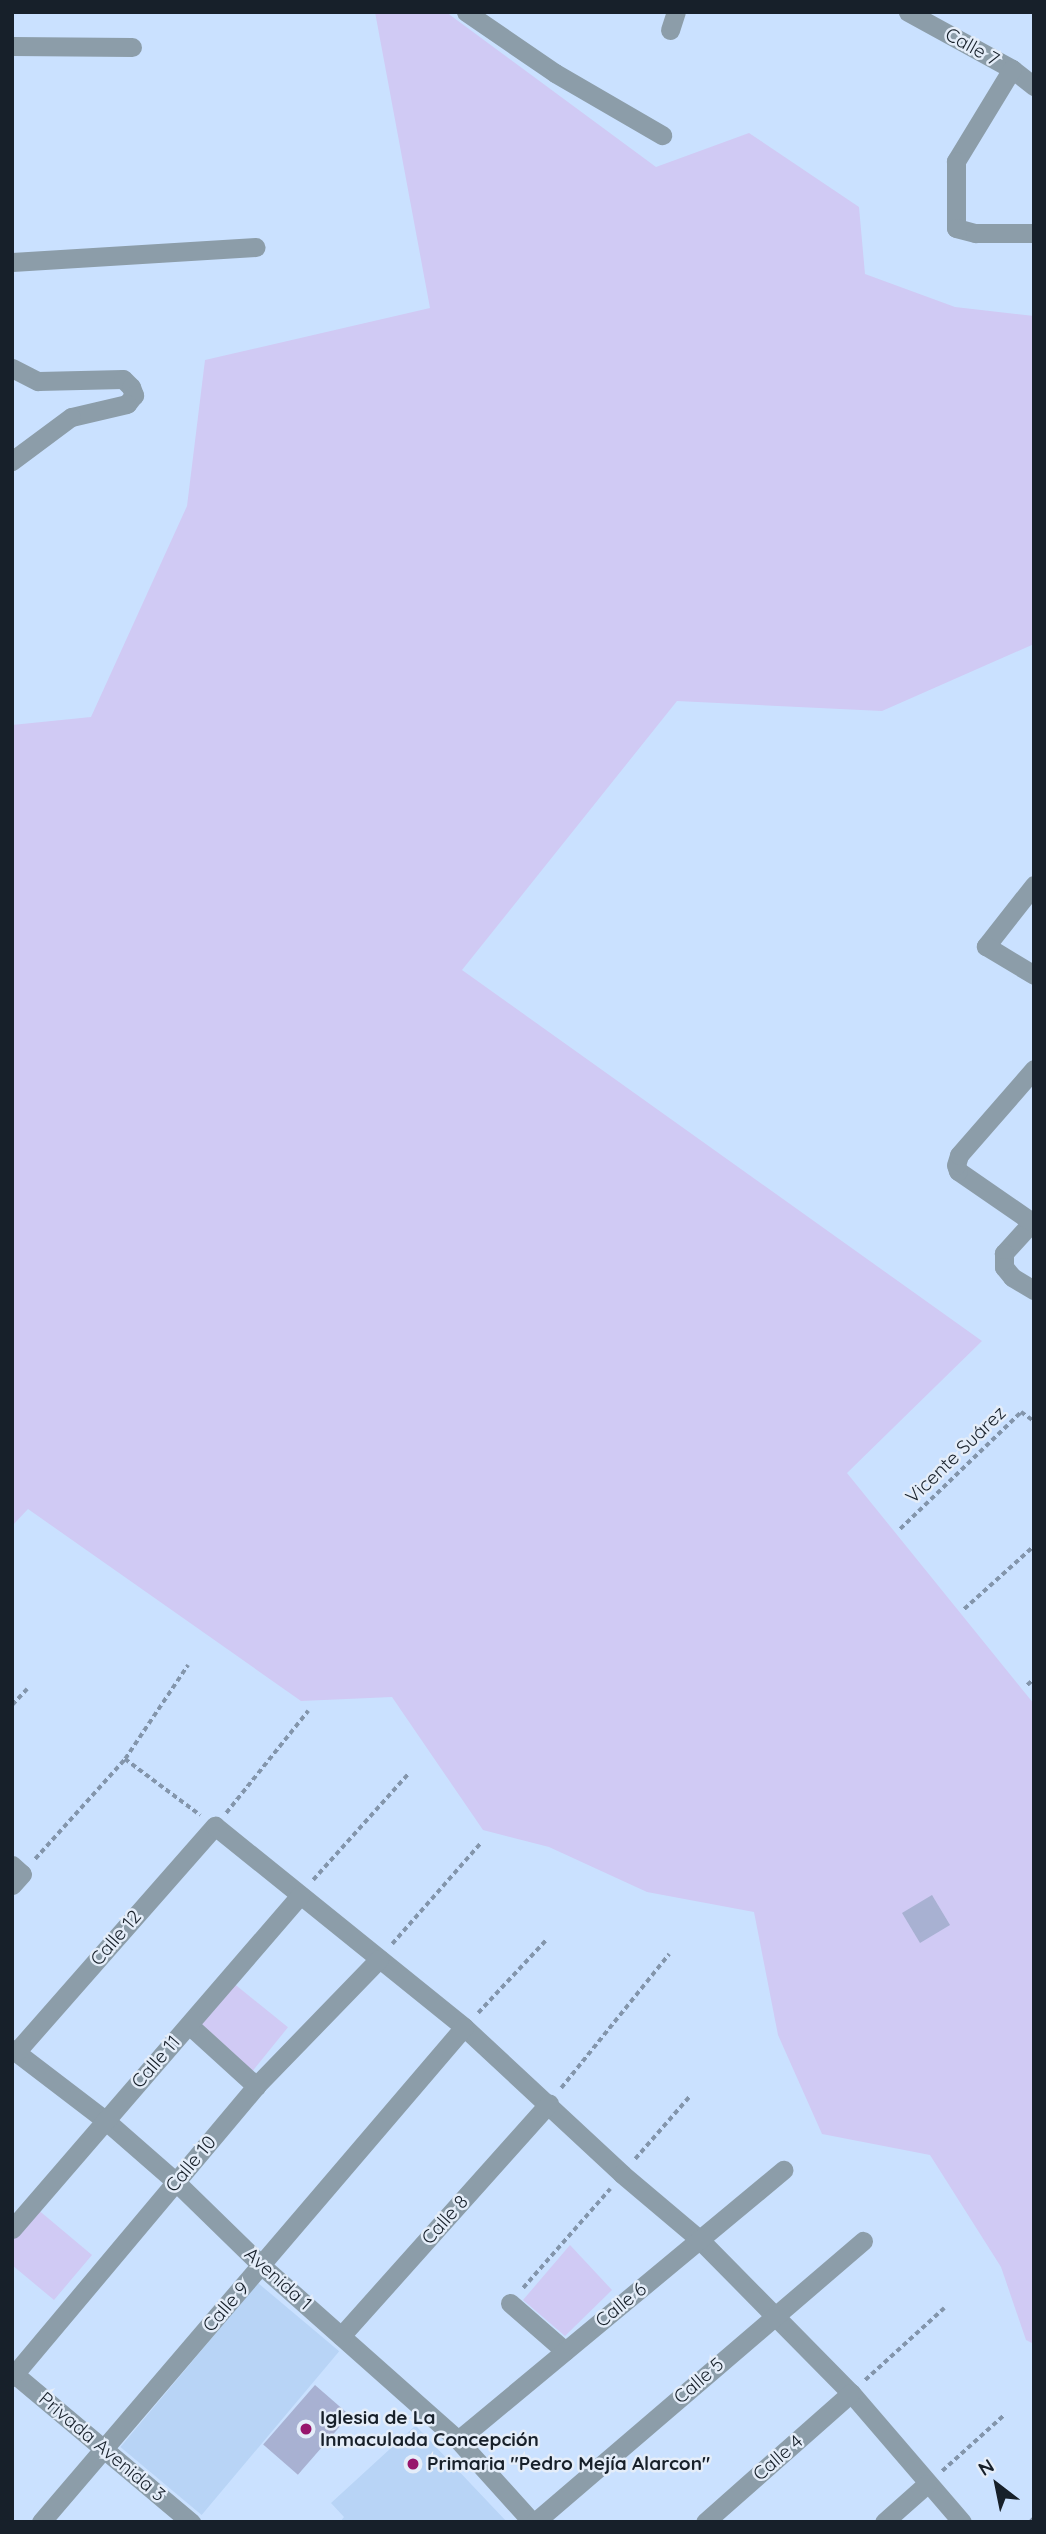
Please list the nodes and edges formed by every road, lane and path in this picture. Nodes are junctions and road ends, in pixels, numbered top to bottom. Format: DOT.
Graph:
graph roads {
  1 [pos="466,12"];
  2 [pos="908,12"];
  3 [pos="12,46"];
  4 [pos="132,47"];
  5 [pos="1013,69"];
  6 [pos="1034,86"];
  7 [pos="662,135"];
  8 [pos="1034,233"];
  9 [pos="256,247"];
  10 [pos="12,262"];
  11 [pos="12,368"];
  12 [pos="12,461"];
  13 [pos="1034,885"];
  14 [pos="1034,975"];
  15 [pos="1034,1069"];
  16 [pos="1033,1221"];
  17 [pos="1034,1290"];
  18 [pos="1034,1421"];
  19 [pos="900,1529"];
  20 [pos="1034,1546"];
  21 [pos="964,1609"];
  22 [pos="188,1665"];
  23 [pos="1034,1679"];
  24 [pos="1027,1685"];
  25 [pos="27,1689"];
  26 [pos="12,1705"];
  27 [pos="308,1711"];
  28 [pos="125,1759"];
  29 [pos="409,1773"];
  30 [pos="215,1826"];
  31 [pos="480,1844"];
  32 [pos="16,1875"];
  33 [pos="300,1895"];
  34 [pos="546,1940"];
  35 [pos="669,1954"];
  36 [pos="379,1959"];
  37 [pos="189,2025"];
  38 [pos="464,2027"];
  39 [pos="15,2050"];
  40 [pos="256,2086"];
  41 [pos="689,2097"];
  42 [pos="549,2103"];
  43 [pos="105,2120"];
  44 [pos="783,2170"];
  45 [pos="622,2174"];
  46 [pos="176,2182"];
  47 [pos="13,2228"];
  48 [pos="700,2240"];
  49 [pos="863,2241"];
  50 [pos="262,2266"];
  51 [pos="510,2303"];
  52 [pos="944,2308"];
  53 [pos="775,2316"];
  54 [pos="341,2336"];
  55 [pos="565,2351"];
  56 [pos="13,2375"];
  57 [pos="850,2393"];
  58 [pos="1003,2416"];
  59 [pos="458,2440"];
  60 [pos="103,2448"];
  61 [pos="927,2484"];
  62 [pos="186,2520"];
  63 [pos="41,2522"];
  64 [pos="534,2522"];
  65 [pos="705,2522"];
  66 [pos="884,2522"];
  67 [pos="962,2522"];
  1 -- 7 [label="street"];
  2 -- 5 [label="street, Calle 7"];
  3 -- 4 [label="street"];
  5 -- 6 [label="street, Calle 7"];
  5 -- 8 [label="street"];
  9 -- 10 [label="street"];
  11 -- 12 [label="street"];
  13 -- 14 [label="street"];
  15 -- 16 [label="street"];
  16 -- 17 [label="street"];
  18 -- 19 [label="path, Vicente Suárez"];
  20 -- 21 [label="path"];
  22 -- 28 [label="path"];
  23 -- 24 [label="path"];
  25 -- 26 [label="path"];
  27 -- 30 [label="path"];
  28 -- 30 [label="path"];
  28 -- 32 [label="path"];
  29 -- 33 [label="path"];
  30 -- 33 [label="street"];
  30 -- 39 [label="street, Calle 12"];
  31 -- 36 [label="path"];
  33 -- 36 [label="street"];
  33 -- 37 [label="street, Calle 11"];
  34 -- 38 [label="path"];
  35 -- 42 [label="path"];
  36 -- 38 [label="street"];
  36 -- 40 [label="street, Calle 10"];
  37 -- 40 [label="street"];
  37 -- 43 [label="street, Calle 11"];
  38 -- 42 [label="street"];
  38 -- 50 [label="street, Calle 9"];
  39 -- 43 [label="street, Avenida 1"];
  40 -- 46 [label="street, Calle 10"];
  41 -- 45 [label="path"];
  42 -- 45 [label="street"];
  42 -- 54 [label="street, Calle 8"];
  43 -- 46 [label="street, Avenida 1"];
  43 -- 47 [label="street, Calle 11"];
  44 -- 48 [label="street, Calle 6"];
  45 -- 48 [label="street"];
  45 -- 51 [label="path"];
  46 -- 50 [label="street, Avenida 1"];
  46 -- 56 [label="street, Calle 10"];
  48 -- 53 [label="street"];
  48 -- 55 [label="street, Calle 6"];
  49 -- 53 [label="street, Calle 5"];
  50 -- 54 [label="street, Avenida 1"];
  50 -- 60 [label="street, Calle 9"];
  51 -- 55 [label="street"];
  52 -- 57 [label="path"];
  53 -- 57 [label="street"];
  53 -- 64 [label="street, Calle 5"];
  54 -- 59 [label="street, Avenida 1"];
  55 -- 59 [label="street, Calle 6"];
  56 -- 60 [label="street, Privada Avenida 3"];
  57 -- 61 [label="street"];
  57 -- 65 [label="street, Calle 4"];
  58 -- 61 [label="path"];
  59 -- 64 [label="street, Avenida 1"];
  60 -- 62 [label="street, Privada Avenida 3"];
  60 -- 63 [label="street, Calle 9"];
  61 -- 66 [label="street"];
  61 -- 67 [label="street"];
}
